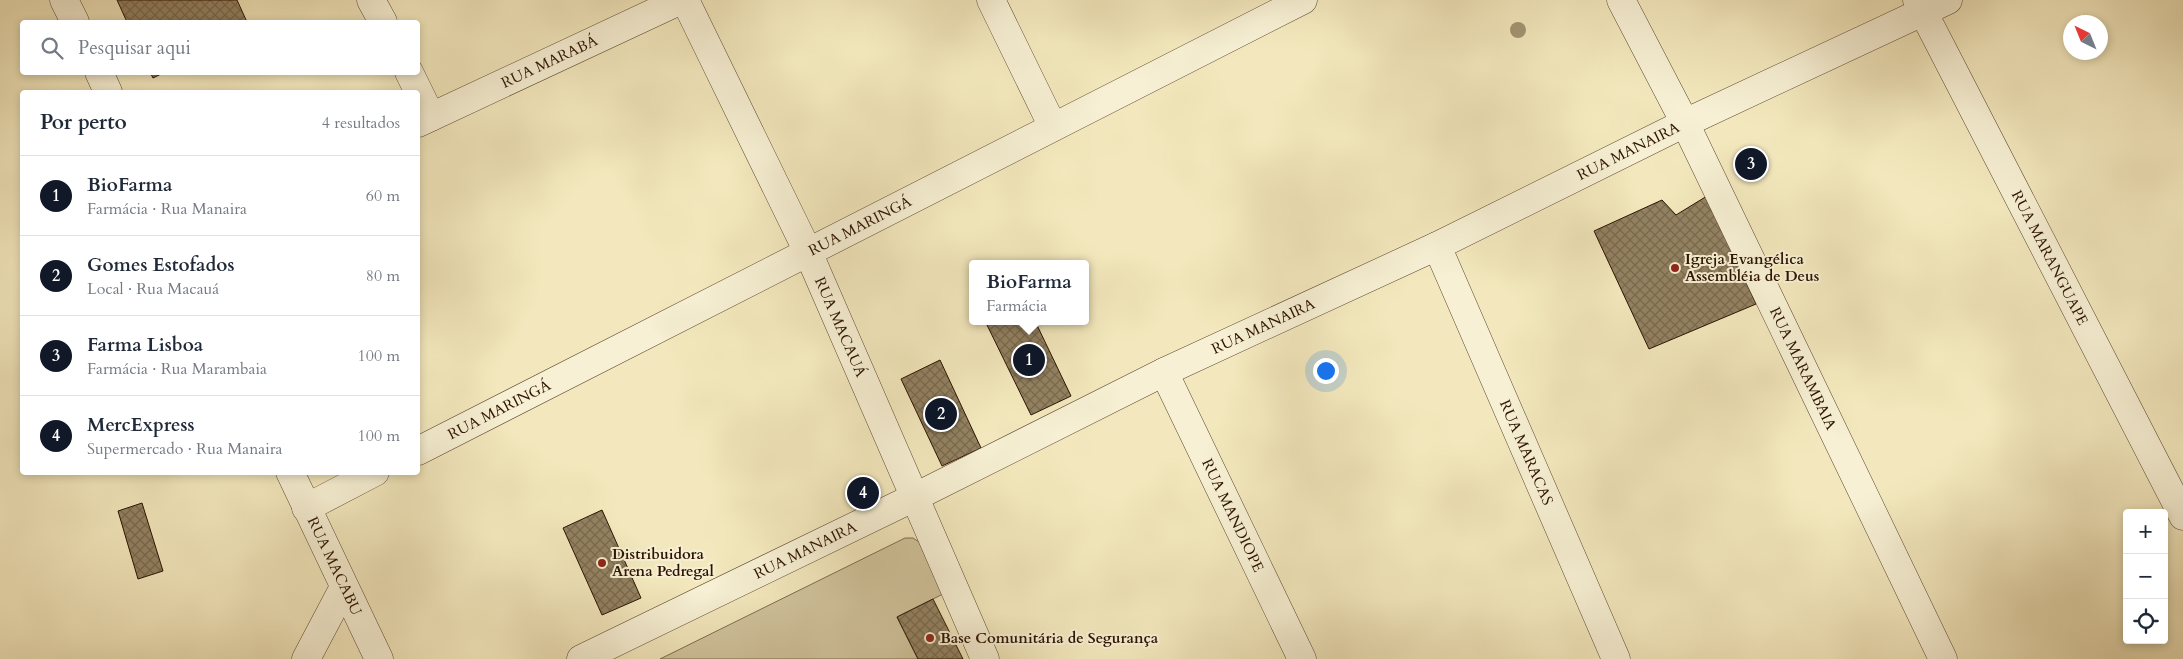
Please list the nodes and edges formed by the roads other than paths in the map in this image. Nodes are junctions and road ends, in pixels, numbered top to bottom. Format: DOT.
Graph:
graph roads {
  1 [pos="64,0"];
  2 [pos="372,0"];
  3 [pos="681,0"];
  4 [pos="685,0"];
  5 [pos="991,0"];
  6 [pos="1302,0"];
  7 [pos="1620,0"];
  8 [pos="1948,0"];
  9 [pos="1920,6"];
  10 [pos="74,20"];
  11 [pos="382,20"];
  12 [pos="100,75"];
  13 [pos="410,75"];
  14 [pos="107,90"];
  15 [pos="415,90"];
  16 [pos="420,107"];
  17 [pos="424,120"];
  18 [pos="1685,123"];
  19 [pos="1053,127"];
  20 [pos="1437,246"];
  21 [pos="808,252"];
  22 [pos="1164,372"];
  23 [pos="420,450"];
  24 [pos="291,475"];
  25 [pos="369,475"];
  26 [pos="915,497"];
  27 [pos="2180,503"];
  28 [pos="306,508"];
  29 [pos="344,587"];
  30 [pos="306,659"];
  31 [pos="379,659"];
  32 [pos="581,659"];
  33 [pos="985,659"];
  34 [pos="1302,659"];
  35 [pos="1616,659"];
  36 [pos="1943,659"];
  1 -- 10 [label="street"];
  2 -- 11 [label="street"];
  3 -- 17 [label="street, RUA MARABÁ"];
  4 -- 21 [label="street, RUA MACAUÁ"];
  5 -- 19 [label="street"];
  6 -- 19 [label="street, RUA MARINGÁ"];
  7 -- 18 [label="street, RUA MARAMBAIA"];
  8 -- 9 [label="street, RUA MANAIRA"];
  9 -- 18 [label="street, RUA MANAIRA"];
  9 -- 27 [label="street, RUA MARANGUAPE"];
  12 -- 14 [label="street"];
  13 -- 15 [label="street"];
  16 -- 17 [label="street"];
  18 -- 20 [label="street, RUA MANAIRA"];
  18 -- 36 [label="street, RUA MARAMBAIA"];
  19 -- 21 [label="street, RUA MARINGÁ"];
  20 -- 22 [label="street, RUA MANAIRA"];
  20 -- 35 [label="street, RUA MARACAS"];
  21 -- 23 [label="street, RUA MARINGÁ"];
  21 -- 26 [label="street, RUA MACAUÁ"];
  22 -- 26 [label="street, RUA MANAIRA"];
  22 -- 34 [label="street, RUA MANDIOPE"];
  24 -- 28 [label="street, RUA MACABU"];
  25 -- 28 [label="street"];
  26 -- 32 [label="street, RUA MANAIRA"];
  26 -- 33 [label="street, RUA MACAUÁ"];
  28 -- 29 [label="street, RUA MACABU"];
  29 -- 30 [label="street"];
  29 -- 31 [label="street, RUA MACABU"];
}
